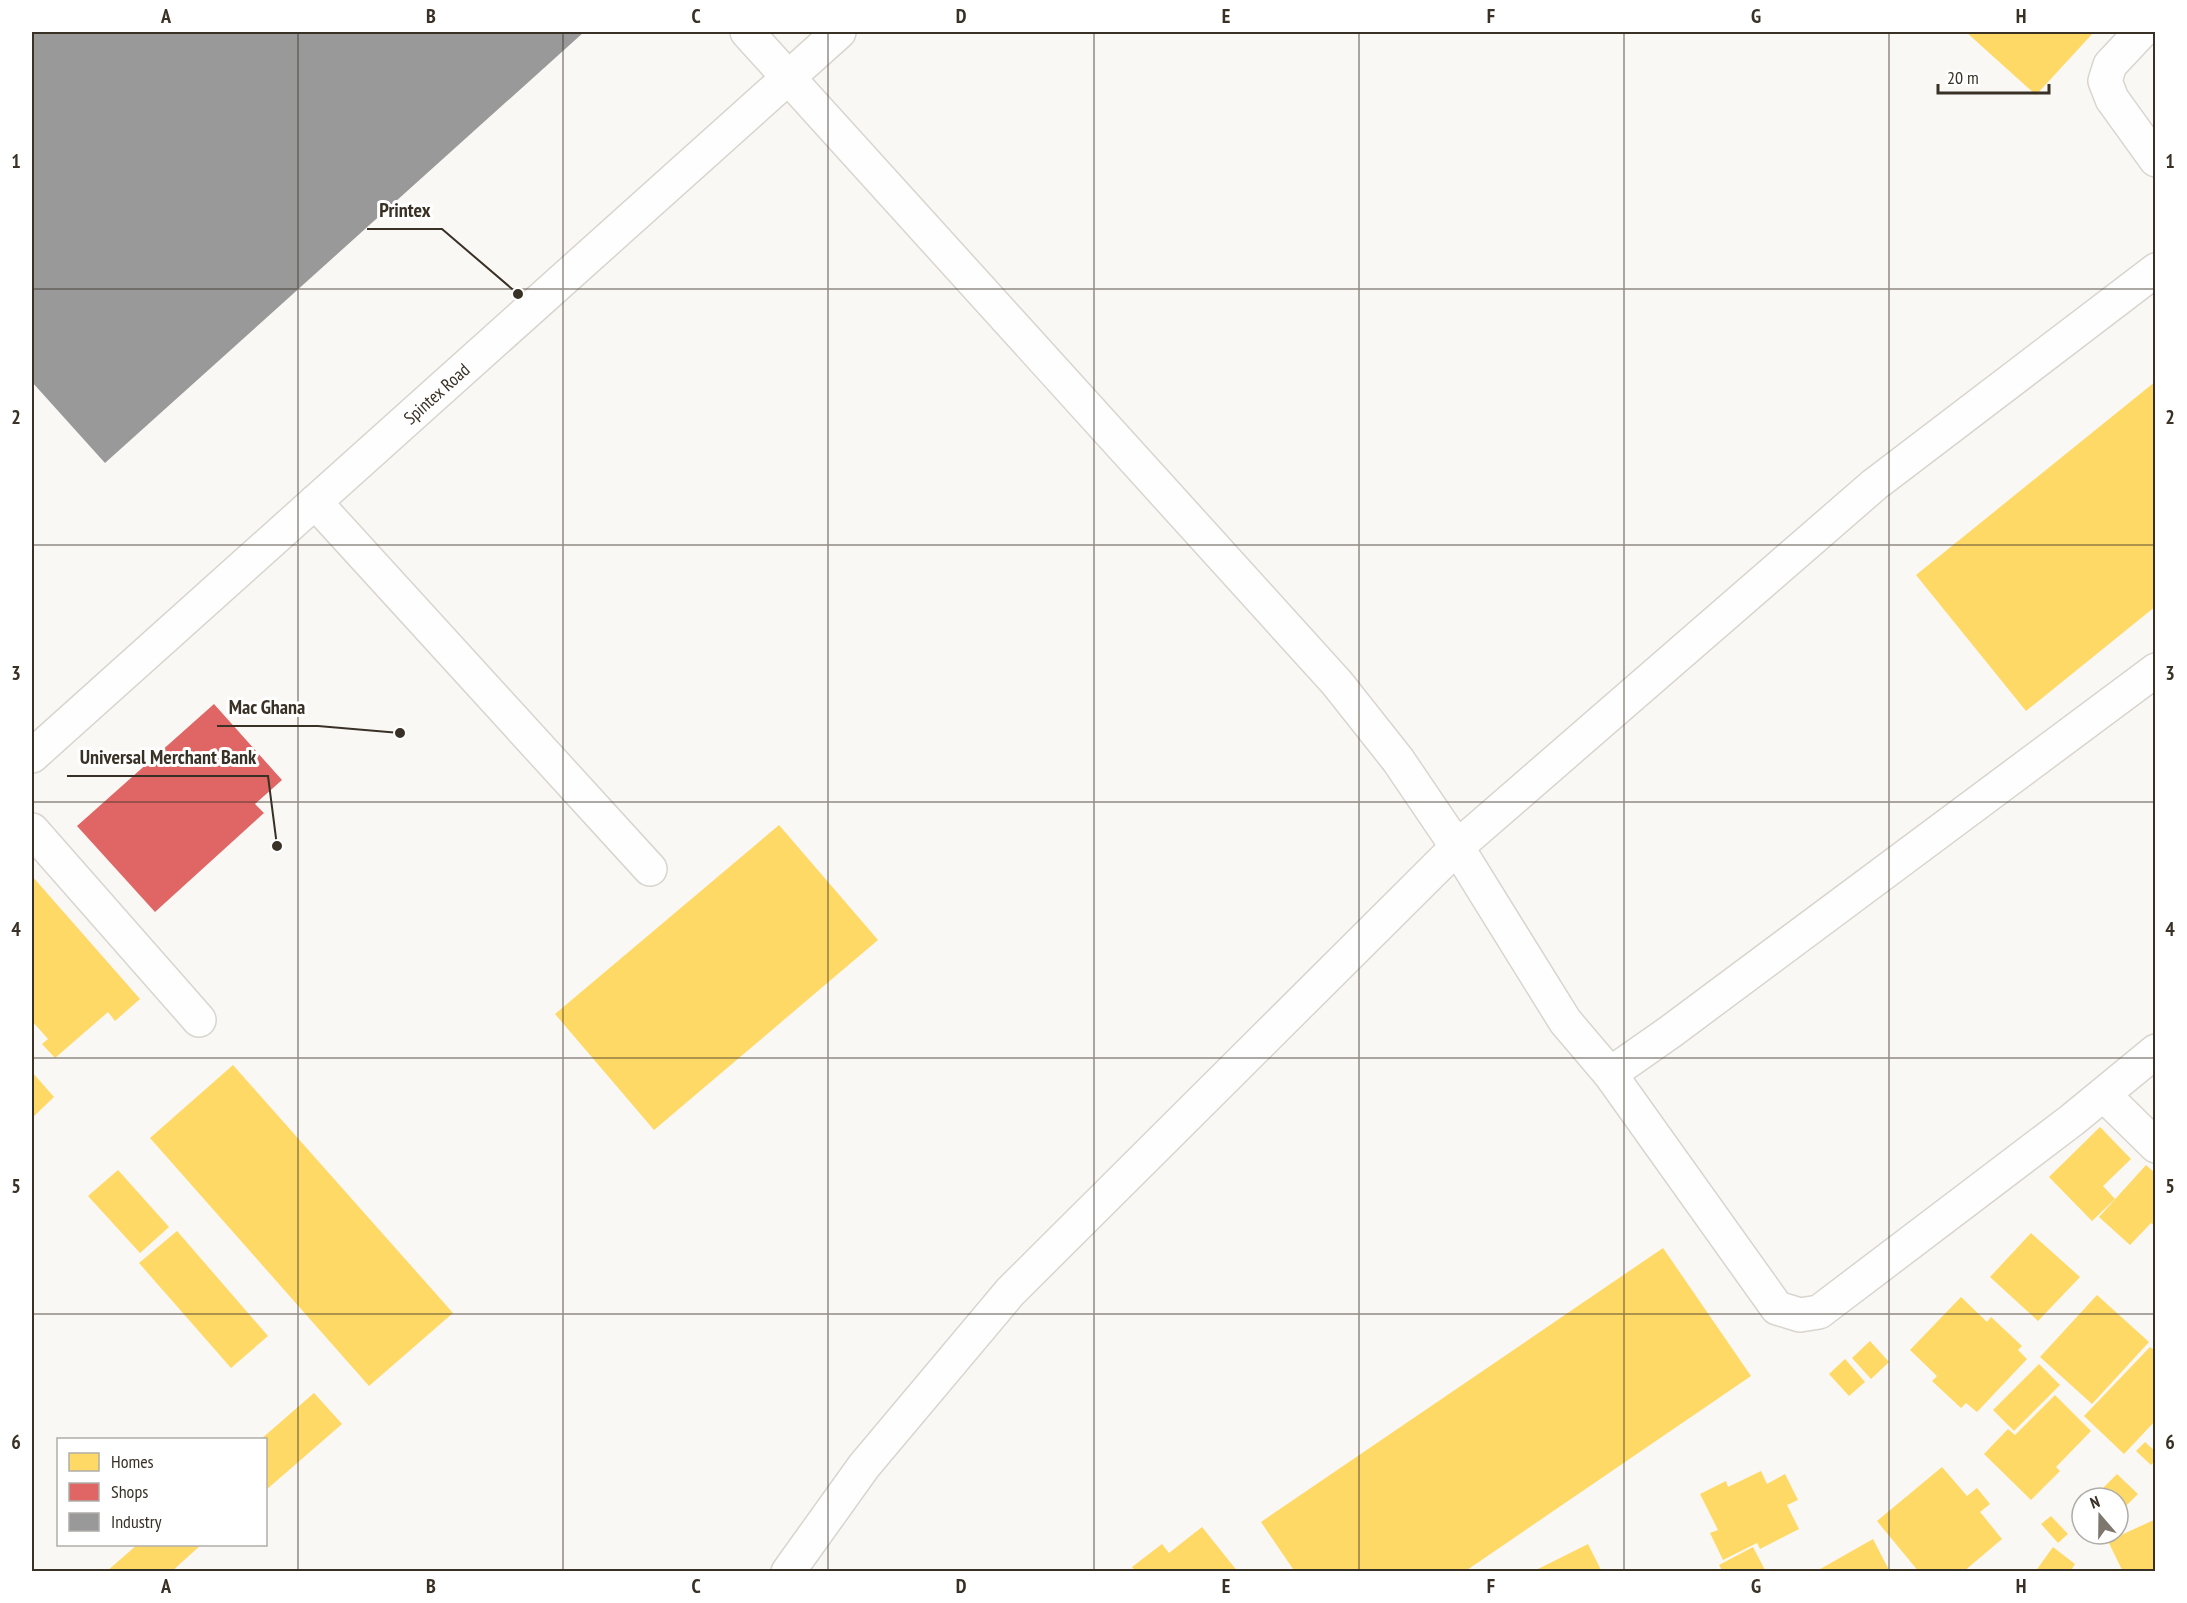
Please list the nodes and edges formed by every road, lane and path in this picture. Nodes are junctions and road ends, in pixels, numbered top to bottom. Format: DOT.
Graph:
graph roads {
  1 [pos="747,32"];
  2 [pos="839,32"];
  3 [pos="2141,32"];
  4 [pos="788,77"];
  5 [pos="2156,160"];
  6 [pos="2156,270"];
  7 [pos="315,502"];
  8 [pos="2156,670"];
  9 [pos="32,756"];
  10 [pos="32,830"];
  11 [pos="1457,847"];
  12 [pos="651,869"];
  13 [pos="199,1020"];
  14 [pos="2156,1051"];
  15 [pos="1610,1074"];
  16 [pos="2104,1095"];
  17 [pos="2156,1146"];
  18 [pos="788,1572"];
  1 -- 4 [label="street"];
  2 -- 4 [label="street, Spintex Road"];
  3 -- 5 [label="street"];
  4 -- 7 [label="street, Spintex Road"];
  4 -- 11 [label="street"];
  6 -- 11 [label="street"];
  7 -- 9 [label="street, Spintex Road"];
  7 -- 12 [label="street"];
  8 -- 15 [label="street"];
  10 -- 13 [label="street"];
  11 -- 15 [label="street"];
  11 -- 18 [label="street"];
  14 -- 16 [label="street"];
  15 -- 16 [label="street"];
  16 -- 17 [label="street"];
}
